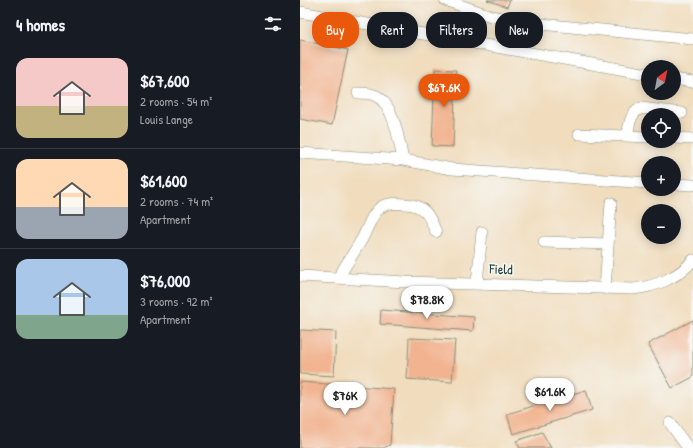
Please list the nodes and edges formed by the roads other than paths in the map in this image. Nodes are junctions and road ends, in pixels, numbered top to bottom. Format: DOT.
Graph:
graph roads {
  1 [pos="445,0"];
  2 [pos="300,12"];
  3 [pos="693,39"];
  4 [pos="641,73"];
  5 [pos="681,80"];
  6 [pos="693,82"];
  7 [pos="358,92"];
  8 [pos="682,113"];
  9 [pos="578,134"];
  10 [pos="627,136"];
  11 [pos="641,137"];
  12 [pos="681,138"];
  13 [pos="693,139"];
  14 [pos="300,153"];
  15 [pos="403,160"];
  16 [pos="641,182"];
  17 [pos="681,184"];
  18 [pos="693,185"];
  19 [pos="612,203"];
  20 [pos="436,232"];
  21 [pos="482,232"];
  22 [pos="544,242"];
  23 [pos="608,244"];
  24 [pos="693,260"];
  25 [pos="300,276"];
  26 [pos="338,278"];
  27 [pos="477,283"];
  28 [pos="604,289"];
  29 [pos="670,423"];
  30 [pos="688,448"];
  1 -- 3 [label="street"];
  2 -- 4 [label="street"];
  5 -- 6 [label="street"];
  7 -- 15 [label="street"];
  8 -- 10 [label="street"];
  9 -- 10 [label="street"];
  10 -- 11 [label="street"];
  12 -- 13 [label="street"];
  14 -- 15 [label="street"];
  15 -- 16 [label="street"];
  17 -- 18 [label="street"];
  19 -- 23 [label="street"];
  20 -- 26 [label="street"];
  21 -- 27 [label="street"];
  22 -- 23 [label="street"];
  23 -- 28 [label="street"];
  24 -- 28 [label="street, Field"];
  25 -- 26 [label="street, Field"];
  26 -- 27 [label="street, Field"];
  27 -- 28 [label="street, Field"];
  29 -- 30 [label="street"];
}
